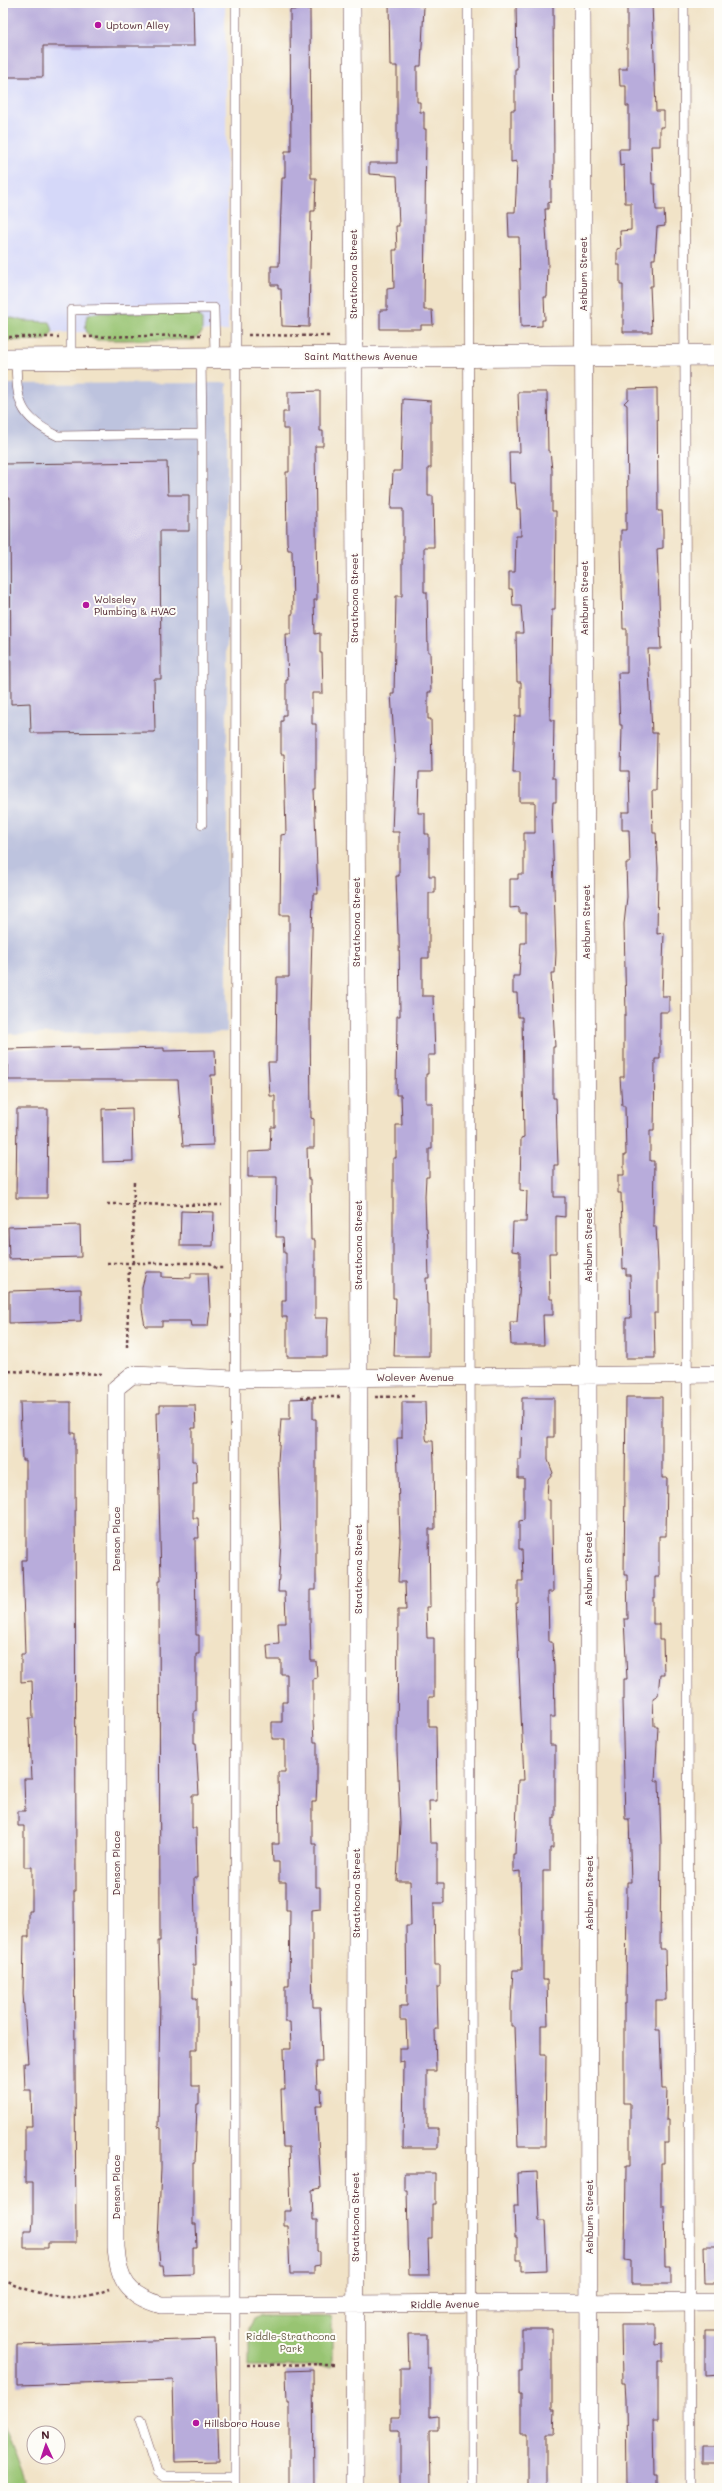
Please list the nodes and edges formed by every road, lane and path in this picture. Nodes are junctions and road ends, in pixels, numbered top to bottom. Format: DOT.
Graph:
graph roads {
  1 [pos="236,3"];
  2 [pos="352,3"];
  3 [pos="468,3"];
  4 [pos="582,3"];
  5 [pos="684,3"];
  6 [pos="215,335"];
  7 [pos="236,335"];
  8 [pos="332,336"];
  9 [pos="3,337"];
  10 [pos="71,337"];
  11 [pos="685,355"];
  12 [pos="719,355"];
  13 [pos="236,356"];
  14 [pos="470,356"];
  15 [pos="583,356"];
  16 [pos="208,357"];
  17 [pos="353,357"];
  18 [pos="10,358"];
  19 [pos="71,358"];
  20 [pos="202,434"];
  21 [pos="202,824"];
  22 [pos="134,1179"];
  23 [pos="107,1204"];
  24 [pos="134,1205"];
  25 [pos="237,1206"];
  26 [pos="107,1263"];
  27 [pos="129,1263"];
  28 [pos="133,1263"];
  29 [pos="236,1273"];
  30 [pos="127,1347"];
  31 [pos="3,1371"];
  32 [pos="687,1374"];
  33 [pos="719,1374"];
  34 [pos="132,1375"];
  35 [pos="588,1375"];
  36 [pos="358,1377"];
  37 [pos="470,1377"];
  38 [pos="236,1378"];
  39 [pos="3,2280"];
  40 [pos="123,2280"];
  41 [pos="689,2302"];
  42 [pos="719,2302"];
  43 [pos="472,2304"];
  44 [pos="590,2304"];
  45 [pos="355,2305"];
  46 [pos="171,2306"];
  47 [pos="237,2306"];
  48 [pos="334,2364"];
  49 [pos="236,2365"];
  50 [pos="140,2420"];
  51 [pos="235,2477"];
  52 [pos="235,2488"];
  53 [pos="355,2488"];
  54 [pos="472,2488"];
  55 [pos="589,2488"];
  56 [pos="690,2488"];
  1 -- 7 [label="lane"];
  2 -- 17 [label="street, Strathcona Street"];
  3 -- 14 [label="lane"];
  4 -- 15 [label="street, Ashburn Street"];
  5 -- 11 [label="lane"];
  6 -- 10 [label="path"];
  6 -- 10 [label="lane"];
  6 -- 16 [label="lane"];
  7 -- 8 [label="path"];
  7 -- 13 [label="lane"];
  9 -- 10 [label="path"];
  10 -- 19 [label="lane"];
  11 -- 12 [label="street, Saint Matthews Avenue"];
  11 -- 15 [label="street, Saint Matthews Avenue"];
  11 -- 32 [label="lane"];
  13 -- 16 [label="street, Saint Matthews Avenue"];
  13 -- 17 [label="street, Saint Matthews Avenue"];
  13 -- 25 [label="lane"];
  14 -- 15 [label="street, Saint Matthews Avenue"];
  14 -- 17 [label="street, Saint Matthews Avenue"];
  14 -- 37 [label="lane"];
  15 -- 35 [label="street, Ashburn Street"];
  16 -- 19 [label="street, Saint Matthews Avenue"];
  16 -- 20 [label="lane"];
  17 -- 36 [label="street, Strathcona Street"];
  18 -- 19 [label="street, Saint Matthews Avenue"];
  18 -- 20 [label="lane"];
  20 -- 21 [label="lane"];
  22 -- 24 [label="path"];
  23 -- 24 [label="path"];
  24 -- 25 [label="path"];
  24 -- 28 [label="path"];
  25 -- 29 [label="lane"];
  26 -- 27 [label="path"];
  27 -- 28 [label="path"];
  27 -- 30 [label="path"];
  28 -- 29 [label="path"];
  29 -- 38 [label="lane"];
  31 -- 34 [label="path"];
  32 -- 33 [label="street, Wolever Avenue"];
  32 -- 35 [label="street, Wolever Avenue"];
  32 -- 41 [label="lane"];
  34 -- 38 [label="street, Wolever Avenue"];
  34 -- 40 [label="street, Denson Place"];
  35 -- 37 [label="street, Wolever Avenue"];
  35 -- 44 [label="street, Ashburn Street"];
  36 -- 37 [label="street, Wolever Avenue"];
  36 -- 38 [label="street, Wolever Avenue"];
  36 -- 45 [label="street, Strathcona Street"];
  37 -- 43 [label="lane"];
  38 -- 47 [label="lane"];
  39 -- 40 [label="path"];
  40 -- 46 [label="street, Denson Place"];
  41 -- 42 [label="street, Riddle Avenue"];
  41 -- 44 [label="street, Riddle Avenue"];
  41 -- 56 [label="lane"];
  43 -- 44 [label="street, Riddle Avenue"];
  43 -- 45 [label="street, Riddle Avenue"];
  43 -- 54 [label="lane"];
  44 -- 55 [label="street, Ashburn Street"];
  45 -- 47 [label="street, Riddle Avenue"];
  45 -- 53 [label="street, Strathcona Street"];
  46 -- 47 [label="street, Riddle Avenue"];
  47 -- 49 [label="lane"];
  48 -- 49 [label="path"];
  49 -- 51 [label="lane"];
  50 -- 51 [label="lane"];
  51 -- 52 [label="lane"];
}
